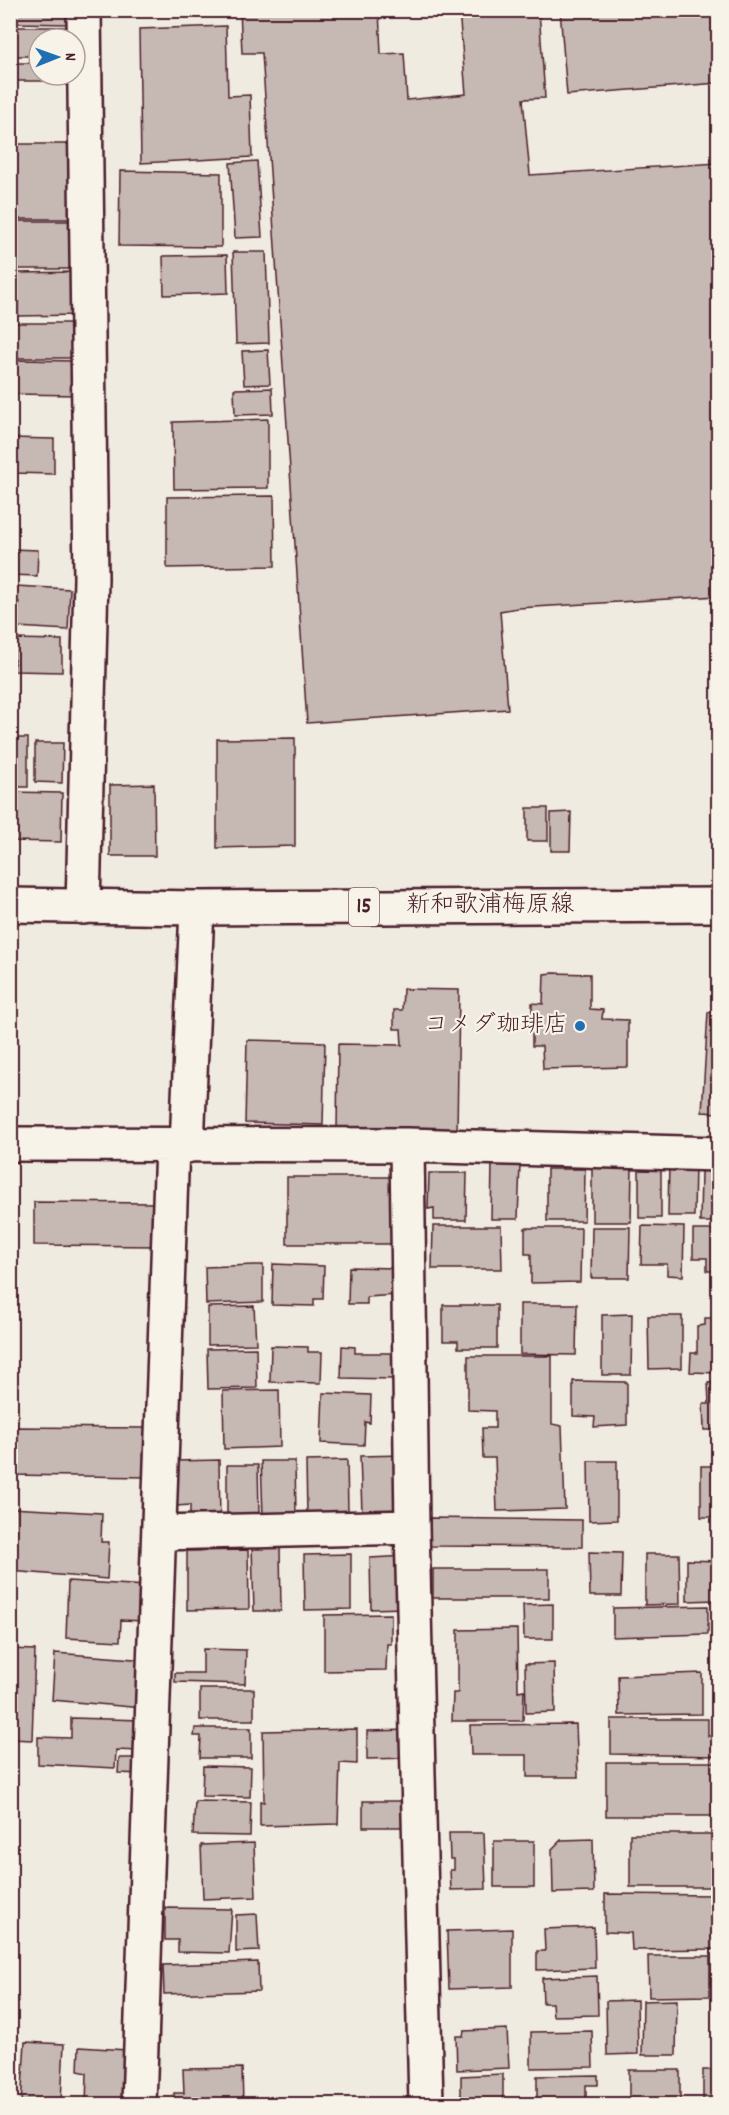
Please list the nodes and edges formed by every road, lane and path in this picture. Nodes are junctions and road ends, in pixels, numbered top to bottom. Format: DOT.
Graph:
graph roads {
  1 [pos="84,10"];
  2 [pos="10,905"];
  3 [pos="718,905"];
  4 [pos="83,907"];
  5 [pos="197,908"];
  6 [pos="10,1144"];
  7 [pos="407,1145"];
  8 [pos="180,1146"];
  9 [pos="718,1154"];
  10 [pos="412,1527"];
  11 [pos="160,1533"];
  12 [pos="139,2104"];
  13 [pos="426,2104"];
  1 -- 4 [label="street"];
  2 -- 4 [label="street, 新和歌浦梅原線 / 15"];
  3 -- 5 [label="street, 新和歌浦梅原線 / 15"];
  4 -- 5 [label="street, 新和歌浦梅原線 / 15"];
  5 -- 8 [label="street"];
  6 -- 8 [label="street"];
  7 -- 8 [label="street"];
  7 -- 9 [label="street"];
  7 -- 10 [label="street"];
  8 -- 11 [label="street"];
  10 -- 11 [label="street"];
  10 -- 13 [label="street"];
  11 -- 12 [label="street"];
}
